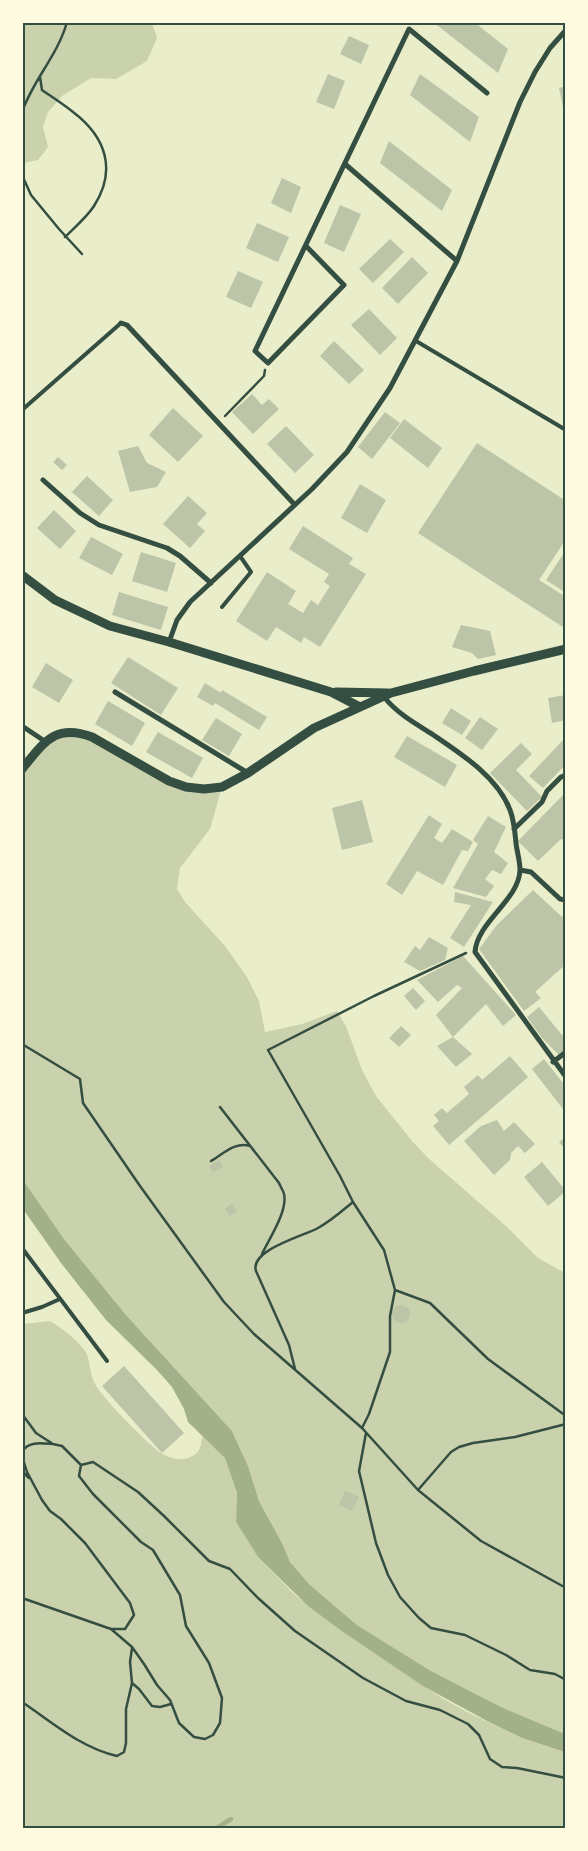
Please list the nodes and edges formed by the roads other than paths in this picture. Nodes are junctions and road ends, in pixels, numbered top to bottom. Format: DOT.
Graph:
graph roads {
  1 [pos="566,30"];
  2 [pos="487,93"];
  3 [pos="344,164"];
  4 [pos="306,246"];
  5 [pos="456,261"];
  6 [pos="121,323"];
  7 [pos="416,341"];
  8 [pos="22,410"];
  9 [pos="566,430"];
  10 [pos="43,480"];
  11 [pos="295,505"];
  12 [pos="240,556"];
  13 [pos="22,575"];
  14 [pos="211,583"];
  15 [pos="222,608"];
  16 [pos="169,642"];
  17 [pos="566,649"];
  18 [pos="116,692"];
  19 [pos="331,692"];
  20 [pos="388,695"];
  21 [pos="360,708"];
  22 [pos="22,726"];
  23 [pos="46,742"];
  24 [pos="22,770"];
  25 [pos="248,772"];
  26 [pos="566,776"];
  27 [pos="514,830"];
  28 [pos="520,870"];
  29 [pos="566,900"];
  30 [pos="566,1052"];
  31 [pos="553,1062"];
  32 [pos="566,1077"];
  33 [pos="22,1248"];
  34 [pos="60,1299"];
  35 [pos="22,1313"];
  36 [pos="106,1361"];
  1 -- 5 [label="street"];
  2 -- 3 [label="street"];
  3 -- 4 [label="street"];
  3 -- 5 [label="street"];
  4 -- 4 [label="street"];
  5 -- 7 [label="street"];
  6 -- 8 [label="lane"];
  6 -- 11 [label="street"];
  7 -- 9 [label="lane"];
  7 -- 11 [label="street"];
  10 -- 14 [label="street"];
  11 -- 12 [label="street"];
  12 -- 14 [label="street"];
  12 -- 15 [label="lane"];
  13 -- 16 [label="street"];
  14 -- 16 [label="street"];
  16 -- 19 [label="street"];
  17 -- 20 [label="street"];
  18 -- 25 [label="street"];
  19 -- 20 [label="street"];
  19 -- 21 [label="street"];
  20 -- 21 [label="street"];
  20 -- 27 [label="street"];
  21 -- 25 [label="street"];
  22 -- 23 [label="street"];
  23 -- 24 [label="street"];
  23 -- 25 [label="street"];
  26 -- 27 [label="street"];
  27 -- 28 [label="street"];
  28 -- 29 [label="street"];
  28 -- 31 [label="street"];
  30 -- 31 [label="street"];
  31 -- 32 [label="street"];
  33 -- 34 [label="lane"];
  34 -- 35 [label="lane"];
  34 -- 36 [label="lane"];
}
